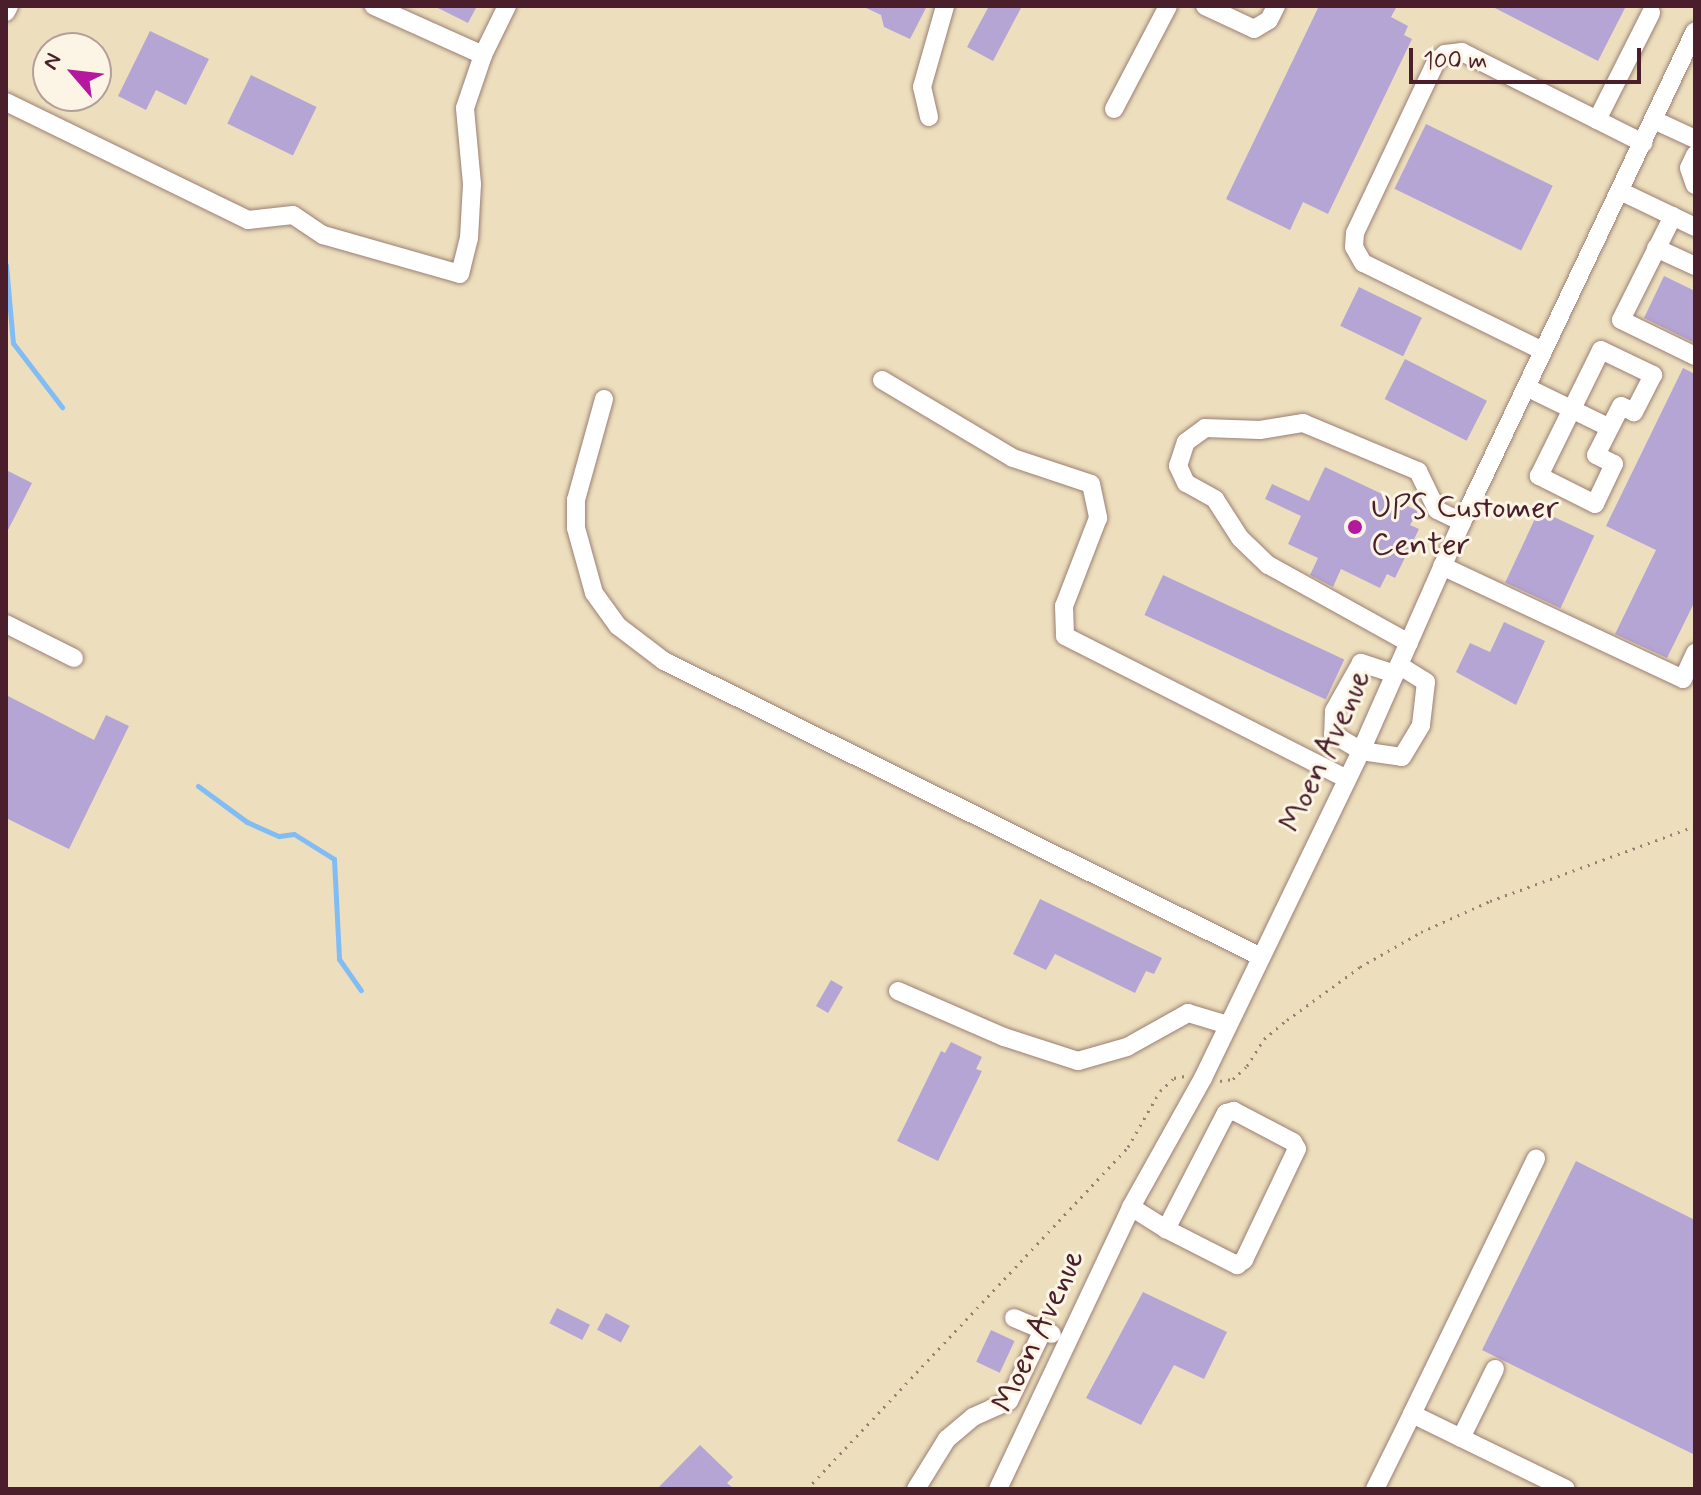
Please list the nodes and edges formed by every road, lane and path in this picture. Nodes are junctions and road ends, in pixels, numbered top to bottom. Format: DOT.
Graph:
graph roads {
  1 [pos="9,6"];
  2 [pos="374,6"];
  3 [pos="507,6"];
  4 [pos="945,6"];
  5 [pos="1168,6"];
  6 [pos="1205,6"];
  7 [pos="1276,6"];
  8 [pos="6,12"];
  9 [pos="1651,13"];
  10 [pos="1695,31"];
  11 [pos="483,55"];
  12 [pos="6,102"];
  13 [pos="1114,109"];
  14 [pos="929,117"];
  15 [pos="1597,120"];
  16 [pos="1654,120"];
  17 [pos="1695,139"];
  18 [pos="1643,143"];
  19 [pos="1695,155"];
  20 [pos="1695,185"];
  21 [pos="1620,191"];
  22 [pos="1673,216"];
  23 [pos="1695,227"];
  24 [pos="1656,248"];
  25 [pos="1695,266"];
  26 [pos="1543,351"];
  27 [pos="1695,356"];
  28 [pos="882,380"];
  29 [pos="1526,387"];
  30 [pos="604,399"];
  31 [pos="1572,409"];
  32 [pos="1610,428"];
  33 [pos="1462,522"];
  34 [pos="1442,566"];
  35 [pos="6,624"];
  36 [pos="1409,643"];
  37 [pos="1695,653"];
  38 [pos="74,658"];
  39 [pos="1397,670"];
  40 [pos="1361,751"];
  41 [pos="1347,779"];
  42 [pos="1261,957"];
  43 [pos="898,991"];
  44 [pos="1228,1025"];
  45 [pos="1536,1159"];
  46 [pos="1131,1207"];
  47 [pos="1166,1229"];
  48 [pos="1014,1318"];
  49 [pos="1043,1330"];
  50 [pos="1066,1339"];
  51 [pos="1495,1369"];
  52 [pos="1412,1414"];
  53 [pos="1461,1438"];
  54 [pos="916,1489"];
  55 [pos="998,1489"];
  56 [pos="1375,1489"];
  57 [pos="1566,1489"];
  1 -- 8 [label="street"];
  2 -- 11 [label="street"];
  3 -- 11 [label="street"];
  4 -- 14 [label="street"];
  5 -- 13 [label="street"];
  6 -- 7 [label="street"];
  9 -- 15 [label="street"];
  10 -- 16 [label="street, Moen Avenue"];
  11 -- 12 [label="street"];
  15 -- 18 [label="street"];
  15 -- 26 [label="street"];
  16 -- 17 [label="street"];
  16 -- 18 [label="street, Moen Avenue"];
  18 -- 21 [label="street, Moen Avenue"];
  19 -- 20 [label="street"];
  21 -- 22 [label="street"];
  21 -- 26 [label="street, Moen Avenue"];
  22 -- 23 [label="street"];
  22 -- 24 [label="street"];
  24 -- 25 [label="street"];
  24 -- 27 [label="street"];
  26 -- 29 [label="street, Moen Avenue"];
  28 -- 41 [label="street"];
  29 -- 31 [label="street"];
  29 -- 33 [label="street, Moen Avenue"];
  30 -- 42 [label="street"];
  31 -- 32 [label="street"];
  31 -- 32 [label="street"];
  31 -- 32 [label="street"];
  33 -- 34 [label="street, Moen Avenue"];
  33 -- 36 [label="street"];
  34 -- 36 [label="street, Moen Avenue"];
  34 -- 37 [label="street"];
  35 -- 38 [label="street"];
  36 -- 39 [label="street, Moen Avenue"];
  39 -- 40 [label="street, Moen Avenue"];
  39 -- 40 [label="street"];
  39 -- 40 [label="street"];
  40 -- 41 [label="street, Moen Avenue"];
  41 -- 42 [label="street, Moen Avenue"];
  42 -- 44 [label="street, Moen Avenue"];
  43 -- 44 [label="street"];
  44 -- 46 [label="street, Moen Avenue"];
  45 -- 52 [label="street"];
  46 -- 47 [label="street"];
  46 -- 50 [label="street, Moen Avenue"];
  47 -- 47 [label="street"];
  48 -- 49 [label="street"];
  49 -- 50 [label="street"];
  49 -- 54 [label="street"];
  50 -- 55 [label="street, Moen Avenue"];
  51 -- 53 [label="street"];
  52 -- 53 [label="street"];
  52 -- 56 [label="street"];
  53 -- 57 [label="street"];
}
